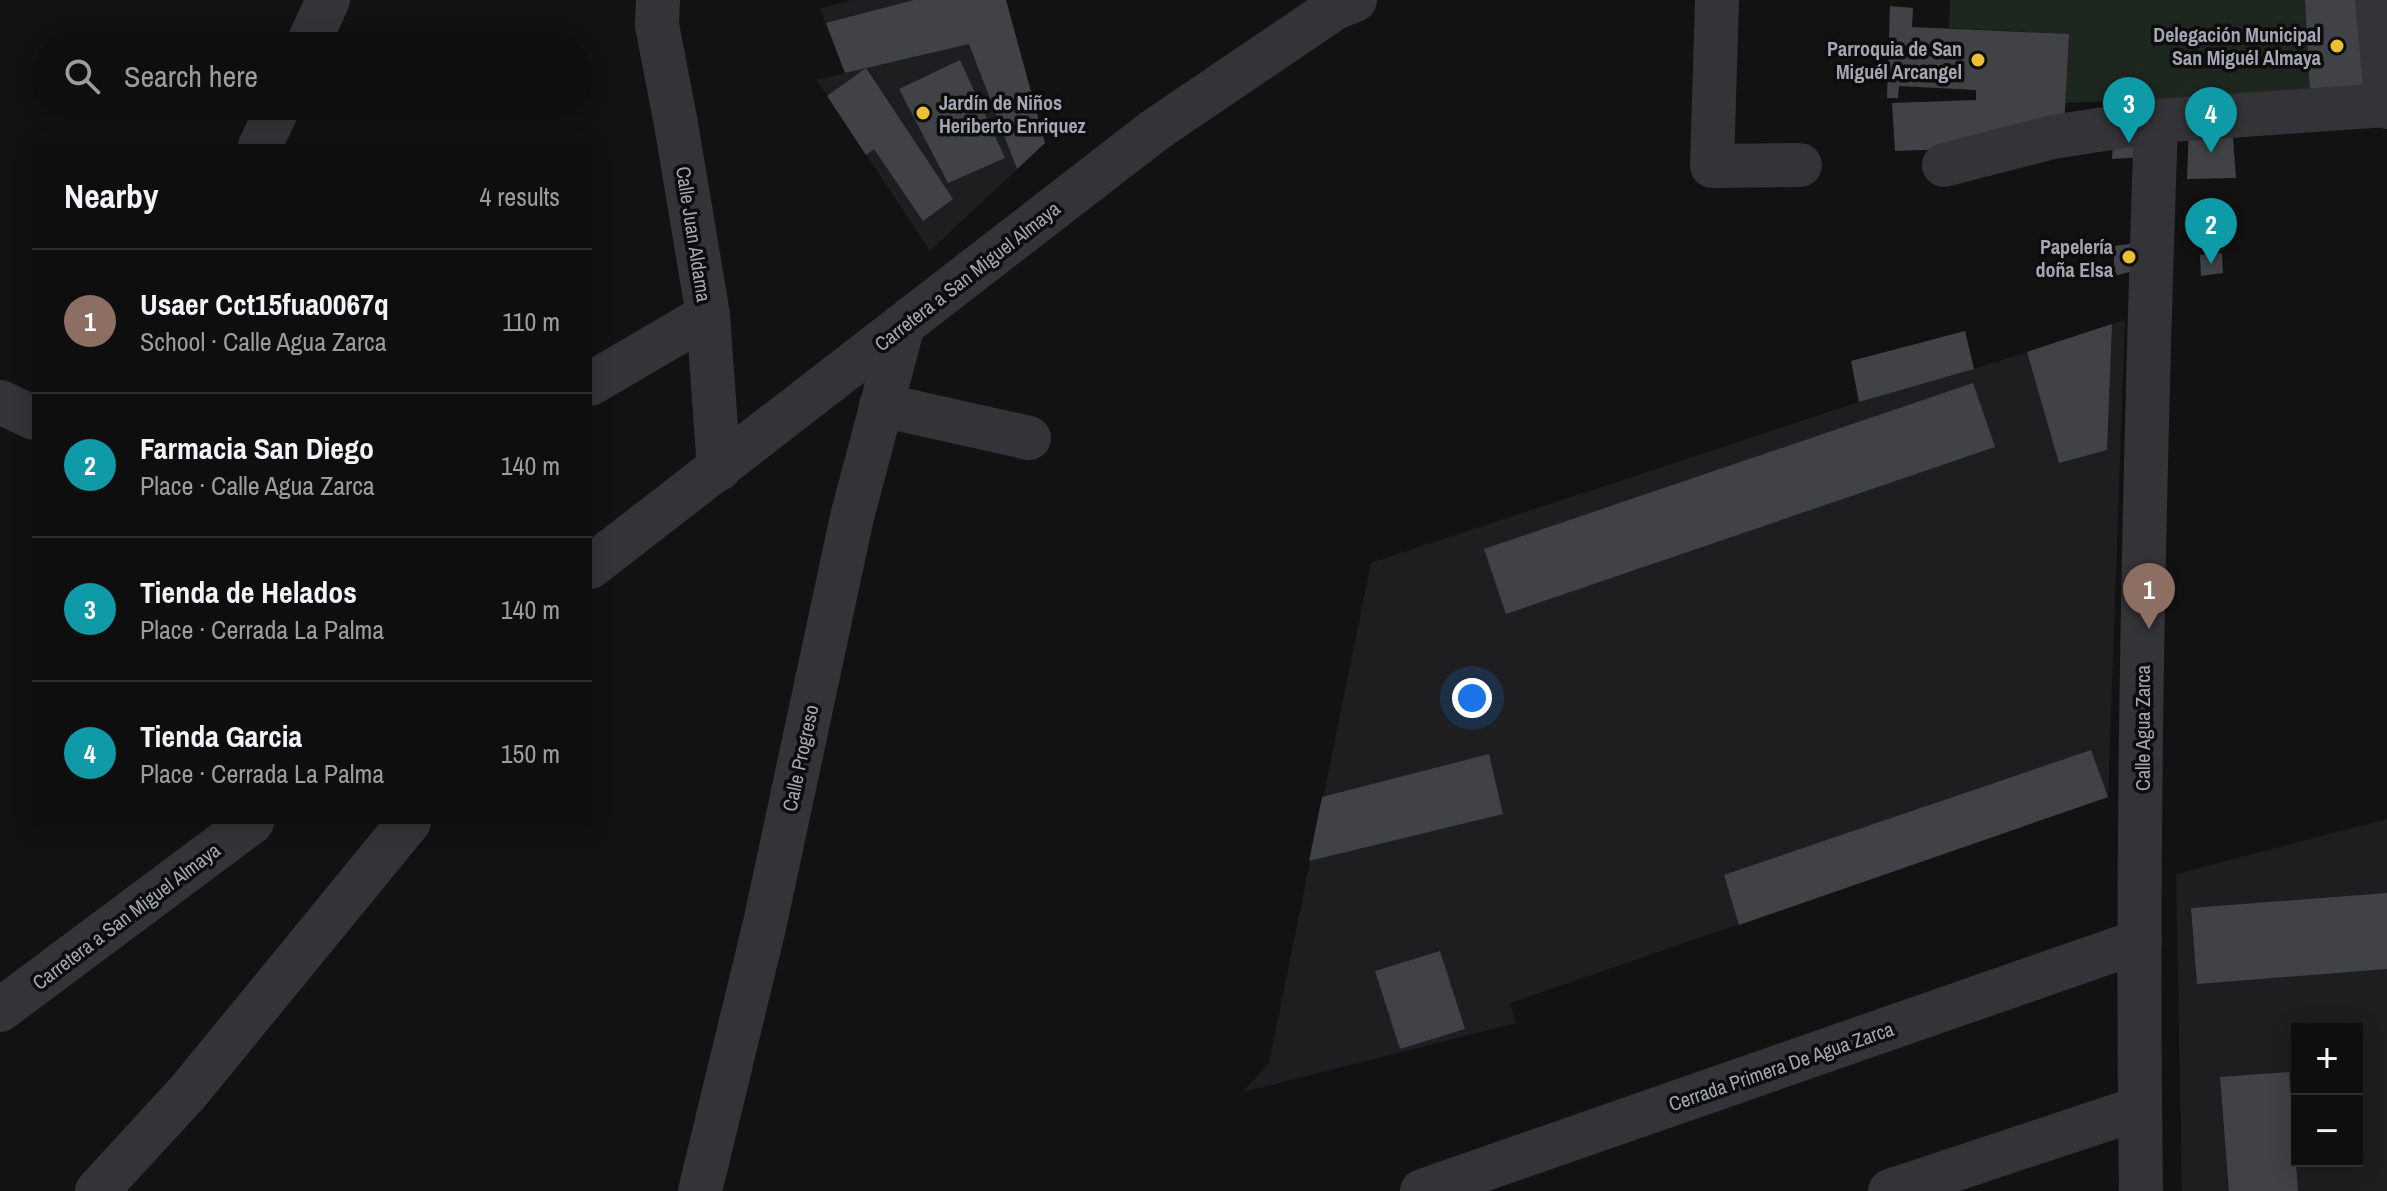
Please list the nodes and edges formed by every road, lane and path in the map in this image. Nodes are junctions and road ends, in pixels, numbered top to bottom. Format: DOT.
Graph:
graph roads {
  1 [pos="328,0"];
  2 [pos="658,0"];
  3 [pos="1717,0"];
  4 [pos="2377,0"];
  5 [pos="1341,3"];
  6 [pos="313,32"];
  7 [pos="2387,106"];
  8 [pos="272,120"];
  9 [pos="2156,121"];
  10 [pos="261,144"];
  11 [pos="1800,165"];
  12 [pos="1944,165"];
  13 [pos="708,315"];
  14 [pos="903,325"];
  15 [pos="592,383"];
  16 [pos="0,402"];
  17 [pos="881,405"];
  18 [pos="32,417"];
  19 [pos="1029,438"];
  20 [pos="719,469"];
  21 [pos="592,565"];
  22 [pos="249,824"];
  23 [pos="407,824"];
  24 [pos="2140,941"];
  25 [pos="0,1010"];
  26 [pos="2140,1108"];
  27 [pos="97,1191"];
  28 [pos="700,1191"];
  29 [pos="1422,1191"];
  30 [pos="1890,1191"];
  31 [pos="2141,1191"];
  1 -- 6 [label="street"];
  2 -- 13 [label="street, Calle Juan Aldama"];
  3 -- 11 [label="street"];
  4 -- 7 [label="street"];
  5 -- 14 [label="street, Carretera a San Miguel Almaya"];
  7 -- 9 [label="street"];
  8 -- 10 [label="street"];
  9 -- 12 [label="street"];
  9 -- 24 [label="street, Calle Agua Zarca"];
  13 -- 15 [label="street"];
  13 -- 20 [label="street, Calle Juan Aldama"];
  14 -- 17 [label="street, Calle Progreso"];
  14 -- 20 [label="street, Carretera a San Miguel Almaya"];
  16 -- 18 [label="street"];
  17 -- 19 [label="street"];
  17 -- 28 [label="street, Calle Progreso"];
  20 -- 21 [label="street, Carretera a San Miguel Almaya"];
  22 -- 25 [label="street, Carretera a San Miguel Almaya"];
  23 -- 27 [label="street"];
  24 -- 26 [label="street, Calle Agua Zarca"];
  24 -- 29 [label="street, Cerrada Primera De Agua Zarca"];
  26 -- 30 [label="street"];
  26 -- 31 [label="street, Calle Agua Zarca"];
}
